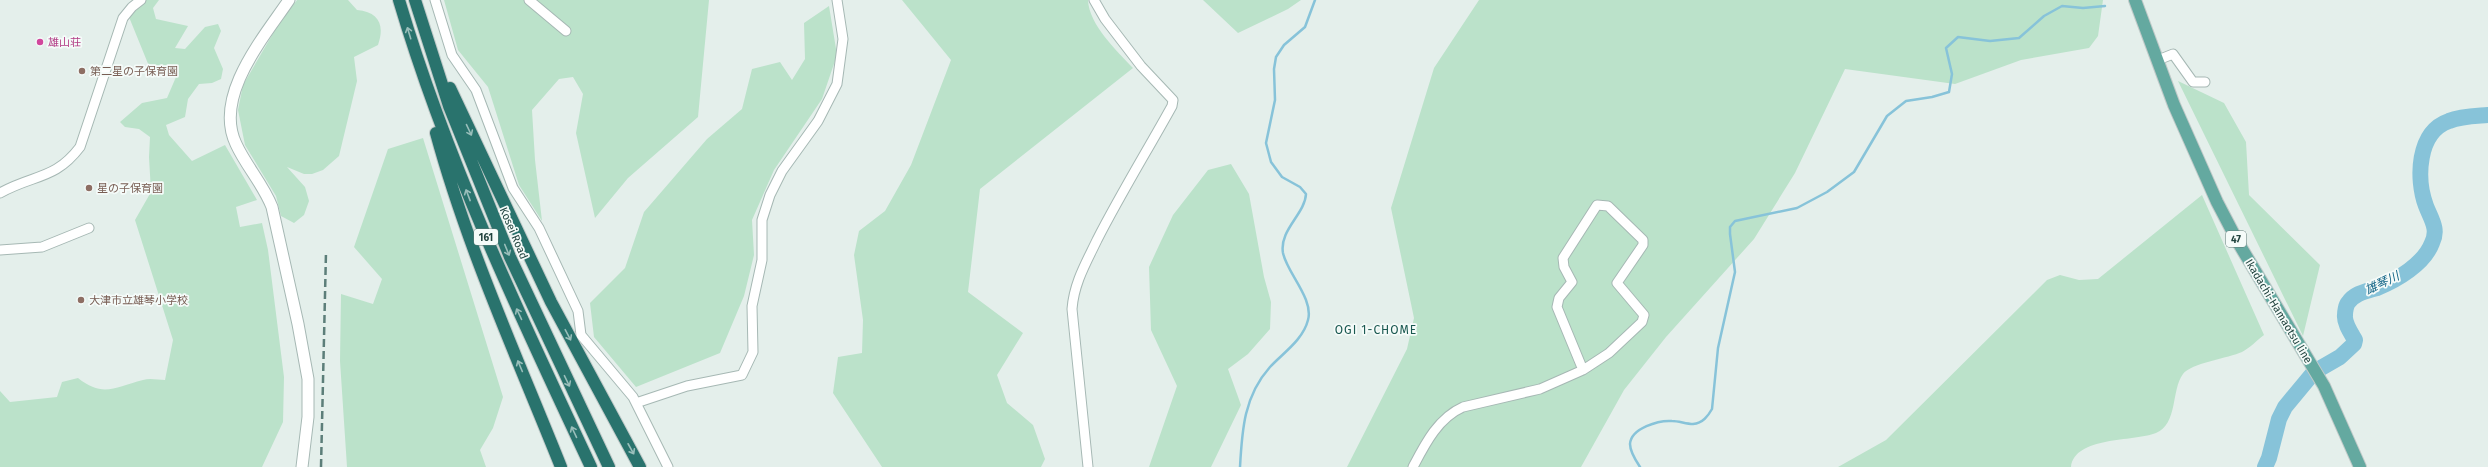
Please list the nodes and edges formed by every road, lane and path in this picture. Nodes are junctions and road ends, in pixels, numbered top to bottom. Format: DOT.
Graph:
graph roads {
  1 [pos="141,0"];
  2 [pos="289,0"];
  3 [pos="399,0"];
  4 [pos="416,0"];
  5 [pos="435,0"];
  6 [pos="529,0"];
  7 [pos="837,0"];
  8 [pos="1094,0"];
  9 [pos="2135,0"];
  10 [pos="420,17"];
  11 [pos="566,31"];
  12 [pos="415,52"];
  13 [pos="2158,60"];
  14 [pos="2204,82"];
  15 [pos="0,193"];
  16 [pos="88,228"];
  17 [pos="0,250"];
  18 [pos="1583,370"];
  19 [pos="636,403"];
  20 [pos="302,467"];
  21 [pos="561,467"];
  22 [pos="591,467"];
  23 [pos="609,467"];
  24 [pos="640,467"];
  25 [pos="668,467"];
  26 [pos="1088,467"];
  27 [pos="1413,467"];
  28 [pos="2360,467"];
  1 -- 15 [label="street"];
  2 -- 20 [label="street"];
  12 -- 3 [label="highway, 161, one-way"];
  4 -- 10 [label="highway, Kosei Road / 161"];
  5 -- 19 [label="street"];
  6 -- 11 [label="street"];
  7 -- 19 [label="street"];
  8 -- 26 [label="street"];
  9 -- 13 [label="main road, Ikadachi-Hamaotsu line / 47"];
  10 -- 23 [label="highway, Kosei Road / 161, one-way"];
  10 -- 24 [label="highway, one-way"];
  21 -- 12 [label="highway, one-way"];
  22 -- 12 [label="highway, 161, one-way"];
  13 -- 14 [label="street"];
  13 -- 28 [label="main road, Ikadachi-Hamaotsu line / 47"];
  16 -- 17 [label="street"];
  18 -- 18 [label="street"];
  18 -- 27 [label="street"];
  19 -- 25 [label="street"];
}
